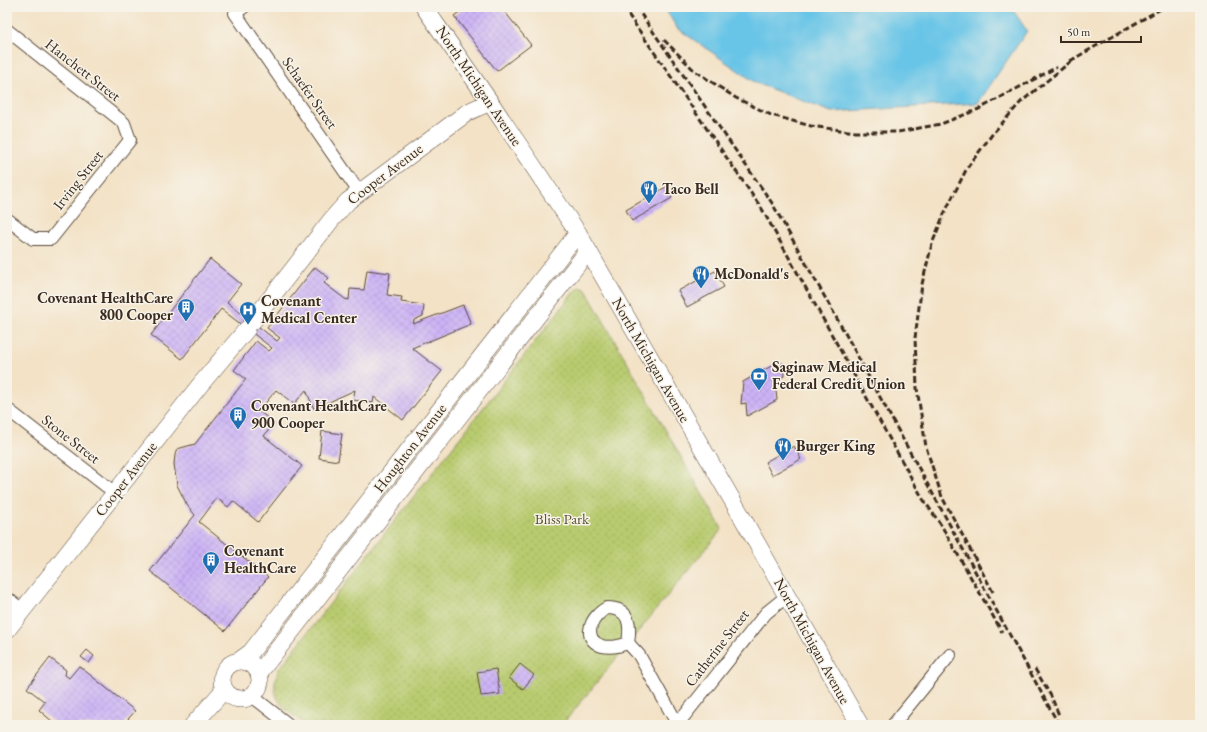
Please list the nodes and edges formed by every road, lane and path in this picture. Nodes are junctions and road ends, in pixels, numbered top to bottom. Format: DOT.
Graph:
graph roads {
  1 [pos="424,7"];
  2 [pos="240,10"];
  3 [pos="7,30"];
  4 [pos="490,102"];
  5 [pos="130,140"];
  6 [pos="359,192"];
  7 [pos="7,219"];
  8 [pos="578,233"];
  9 [pos="588,251"];
  10 [pos="7,409"];
  11 [pos="115,493"];
  12 [pos="787,596"];
  13 [pos="7,598"];
  14 [pos="22,610"];
  15 [pos="7,630"];
  16 [pos="628,643"];
  17 [pos="950,655"];
  18 [pos="240,660"];
  19 [pos="259,673"];
  20 [pos="224,690"];
  21 [pos="252,696"];
  22 [pos="194,725"];
  23 [pos="289,725"];
  24 [pos="677,725"];
  25 [pos="860,725"];
  26 [pos="893,725"];
  1 -- 4 [label="street, North Michigan Avenue"];
  2 -- 6 [label="street, Schaefer Street"];
  3 -- 5 [label="street, Hanchett Street"];
  4 -- 6 [label="street, Cooper Avenue"];
  4 -- 8 [label="street, North Michigan Avenue"];
  5 -- 7 [label="street, Irving Street"];
  6 -- 11 [label="street, Cooper Avenue"];
  8 -- 9 [label="street, North Michigan Avenue"];
  8 -- 18 [label="street, Houghton Avenue"];
  9 -- 12 [label="street, North Michigan Avenue"];
  9 -- 19 [label="street, Houghton Avenue"];
  10 -- 11 [label="street, Stone Street"];
  11 -- 14 [label="street, Cooper Avenue"];
  12 -- 24 [label="street, Catherine Street"];
  12 -- 25 [label="street, North Michigan Avenue"];
  13 -- 14 [label="street"];
  14 -- 15 [label="street, Cooper Avenue"];
  16 -- 24 [label="street"];
  17 -- 26 [label="street"];
  18 -- 19 [label="street"];
  18 -- 20 [label="street"];
  19 -- 21 [label="street"];
  20 -- 21 [label="street"];
  20 -- 22 [label="street"];
  21 -- 23 [label="street"];
}
